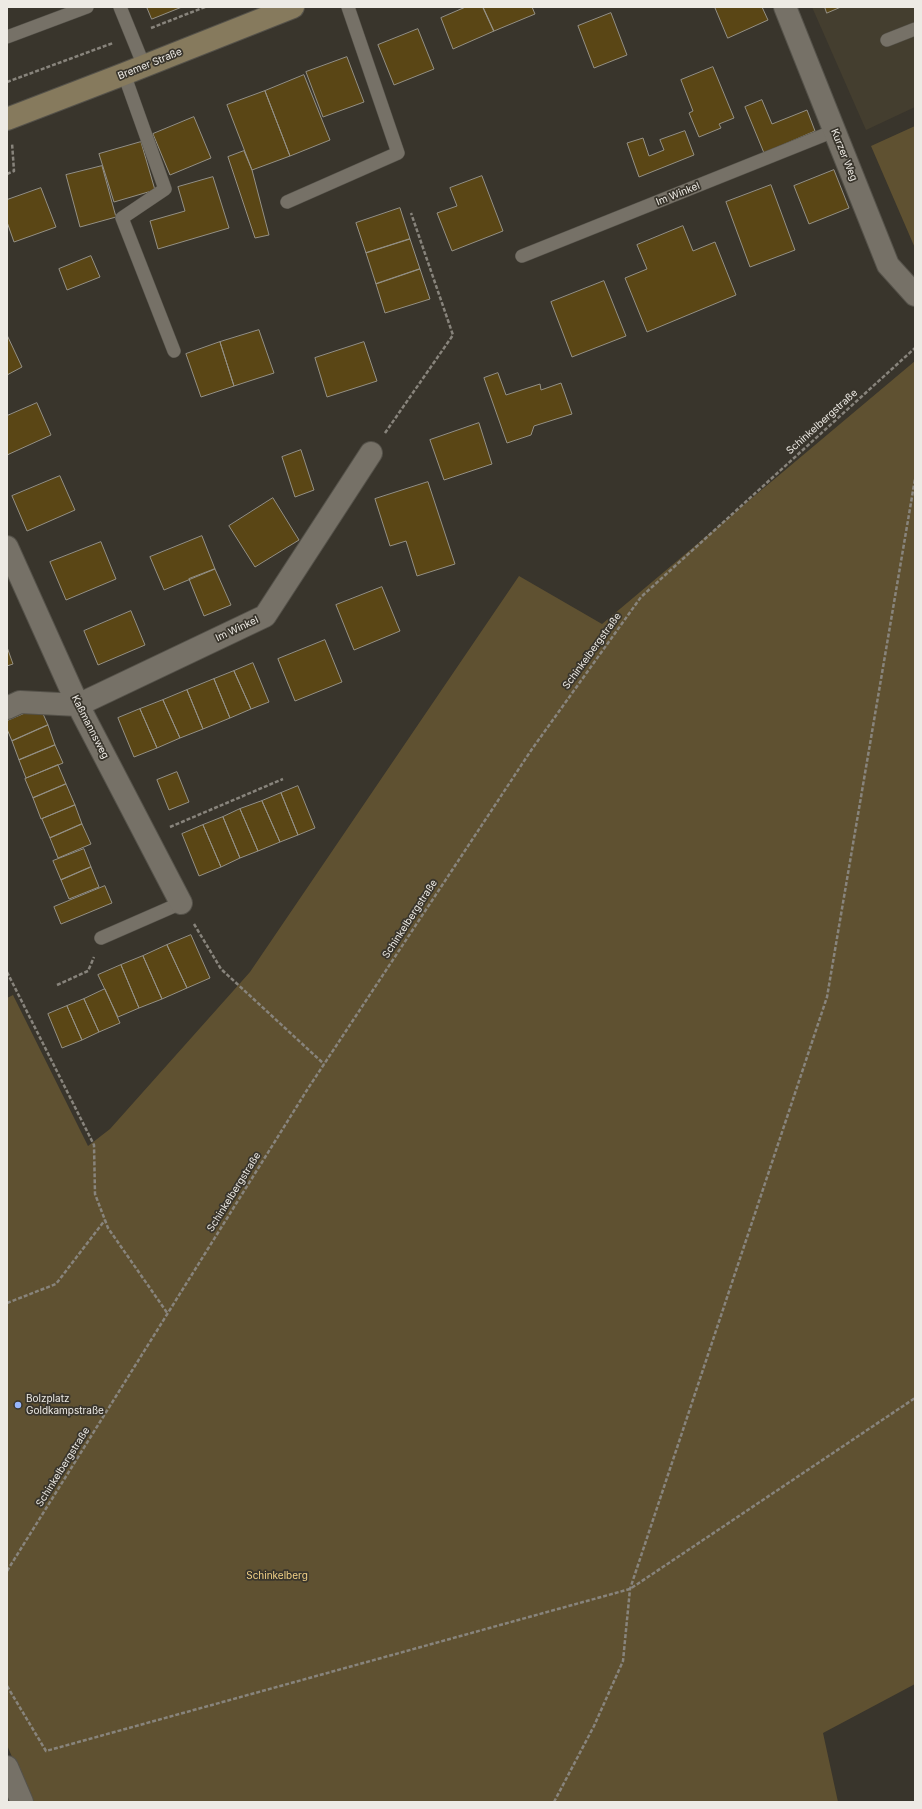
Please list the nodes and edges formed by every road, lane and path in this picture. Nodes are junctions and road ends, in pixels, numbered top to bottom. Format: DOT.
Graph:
graph roads {
  1 [pos="87,7"];
  2 [pos="120,7"];
  3 [pos="205,7"];
  4 [pos="293,7"];
  5 [pos="348,7"];
  6 [pos="785,7"];
  7 [pos="915,29"];
  8 [pos="132,36"];
  9 [pos="7,37"];
  10 [pos="887,40"];
  11 [pos="134,70"];
  12 [pos="7,82"];
  13 [pos="7,119"];
  14 [pos="834,131"];
  15 [pos="14,171"];
  16 [pos="7,174"];
  17 [pos="287,202"];
  18 [pos="411,213"];
  19 [pos="522,256"];
  20 [pos="915,295"];
  21 [pos="915,348"];
  22 [pos="174,351"];
  23 [pos="371,453"];
  24 [pos="915,479"];
  25 [pos="7,547"];
  26 [pos="78,704"];
  27 [pos="7,708"];
  28 [pos="283,779"];
  29 [pos="147,837"];
  30 [pos="181,903"];
  31 [pos="101,938"];
  32 [pos="7,972"];
  33 [pos="57,985"];
  34 [pos="324,1064"];
  35 [pos="105,1220"];
  36 [pos="7,1303"];
  37 [pos="168,1314"];
  38 [pos="915,1398"];
  39 [pos="7,1571"];
  40 [pos="630,1590"];
  41 [pos="7,1686"];
  42 [pos="7,1767"];
  43 [pos="22,1802"];
  44 [pos="554,1802"];
  1 -- 9 [label="lane"];
  2 -- 8 [label="lane"];
  3 -- 8 [label="path"];
  4 -- 11 [label="main road, Bremer Straße"];
  5 -- 17 [label="lane"];
  6 -- 14 [label="street, Kurzer Weg"];
  7 -- 10 [label="lane"];
  8 -- 11 [label="lane"];
  8 -- 12 [label="path"];
  11 -- 13 [label="main road, Bremer Straße"];
  11 -- 22 [label="lane"];
  14 -- 19 [label="lane, Im Winkel"];
  14 -- 20 [label="street, Kurzer Weg"];
  15 -- 16 [label="path"];
  18 -- 23 [label="path"];
  21 -- 34 [label="path, Schinkelbergstraße"];
  23 -- 26 [label="street, Im Winkel"];
  24 -- 40 [label="path"];
  25 -- 26 [label="street, Kaßmannsweg"];
  26 -- 27 [label="street"];
  26 -- 29 [label="street, Kaßmannsweg"];
  28 -- 29 [label="path"];
  29 -- 30 [label="street, Kaßmannsweg"];
  30 -- 31 [label="lane"];
  30 -- 34 [label="path"];
  31 -- 33 [label="path"];
  32 -- 35 [label="path"];
  34 -- 37 [label="path, Schinkelbergstraße"];
  35 -- 36 [label="path"];
  35 -- 37 [label="path"];
  37 -- 39 [label="path, Schinkelbergstraße"];
  38 -- 40 [label="path"];
  40 -- 41 [label="path"];
  40 -- 44 [label="path"];
  42 -- 43 [label="street"];
}
